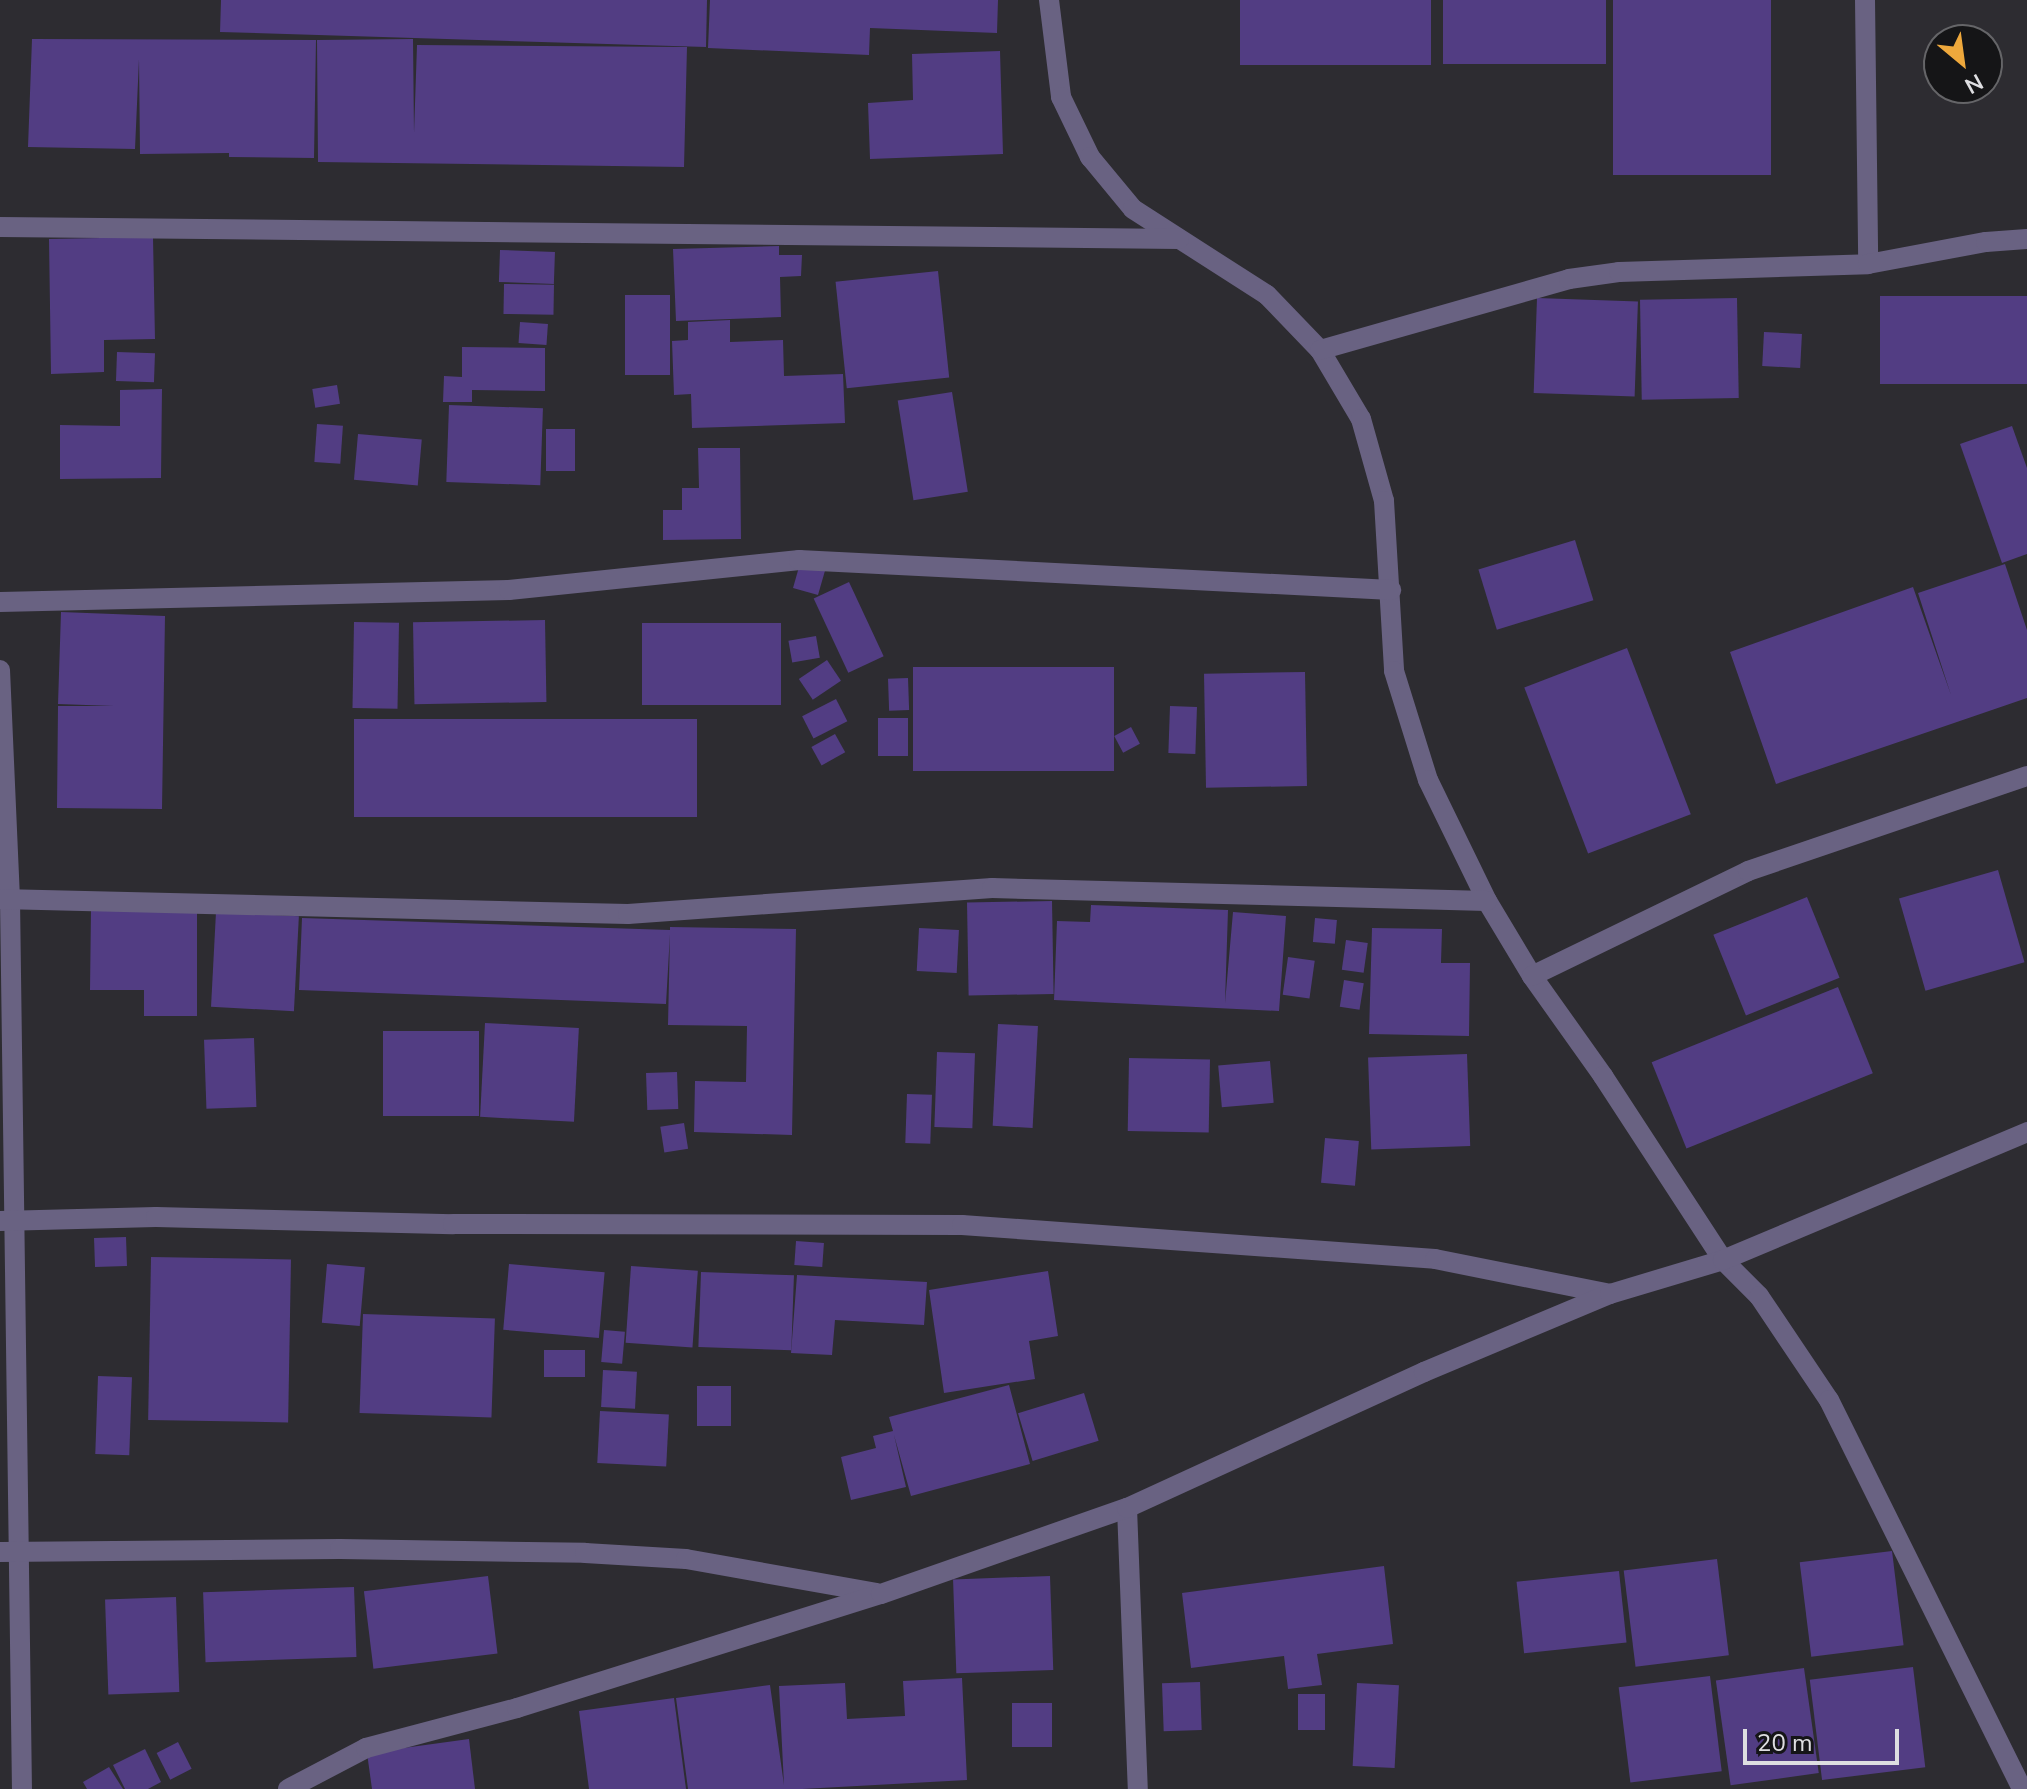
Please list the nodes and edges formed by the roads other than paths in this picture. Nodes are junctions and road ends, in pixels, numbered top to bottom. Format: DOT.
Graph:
graph roads {
  1 [pos="1049,0"];
  2 [pos="1865,0"];
  3 [pos="0,227"];
  4 [pos="1179,239"];
  5 [pos="2027,239"];
  6 [pos="1868,264"];
  7 [pos="1320,350"];
  8 [pos="1391,590"];
  9 [pos="0,602"];
  10 [pos="0,670"];
  11 [pos="2027,776"];
  12 [pos="5,899"];
  13 [pos="1487,901"];
  14 [pos="1532,976"];
  15 [pos="2027,1132"];
  16 [pos="8,1222"];
  17 [pos="1723,1260"];
  18 [pos="1610,1294"];
  19 [pos="1127,1508"];
  20 [pos="21,1551"];
  21 [pos="0,1552"];
  22 [pos="881,1594"];
  23 [pos="22,1789"];
  24 [pos="288,1789"];
  25 [pos="1138,1789"];
  26 [pos="2022,1789"];
  1 -- 4 [label="street"];
  2 -- 6 [label="street"];
  3 -- 4 [label="street"];
  4 -- 7 [label="street"];
  5 -- 6 [label="street"];
  6 -- 7 [label="street"];
  7 -- 8 [label="street"];
  8 -- 9 [label="street"];
  8 -- 13 [label="street"];
  10 -- 12 [label="street"];
  11 -- 14 [label="street"];
  12 -- 13 [label="street"];
  12 -- 16 [label="street"];
  13 -- 14 [label="street"];
  14 -- 17 [label="street"];
  15 -- 17 [label="street"];
  16 -- 18 [label="street"];
  16 -- 20 [label="street"];
  17 -- 18 [label="street"];
  17 -- 26 [label="street"];
  18 -- 19 [label="street"];
  19 -- 22 [label="street"];
  19 -- 25 [label="street"];
  20 -- 21 [label="street"];
  20 -- 22 [label="street"];
  20 -- 23 [label="street"];
  22 -- 24 [label="street"];
}
